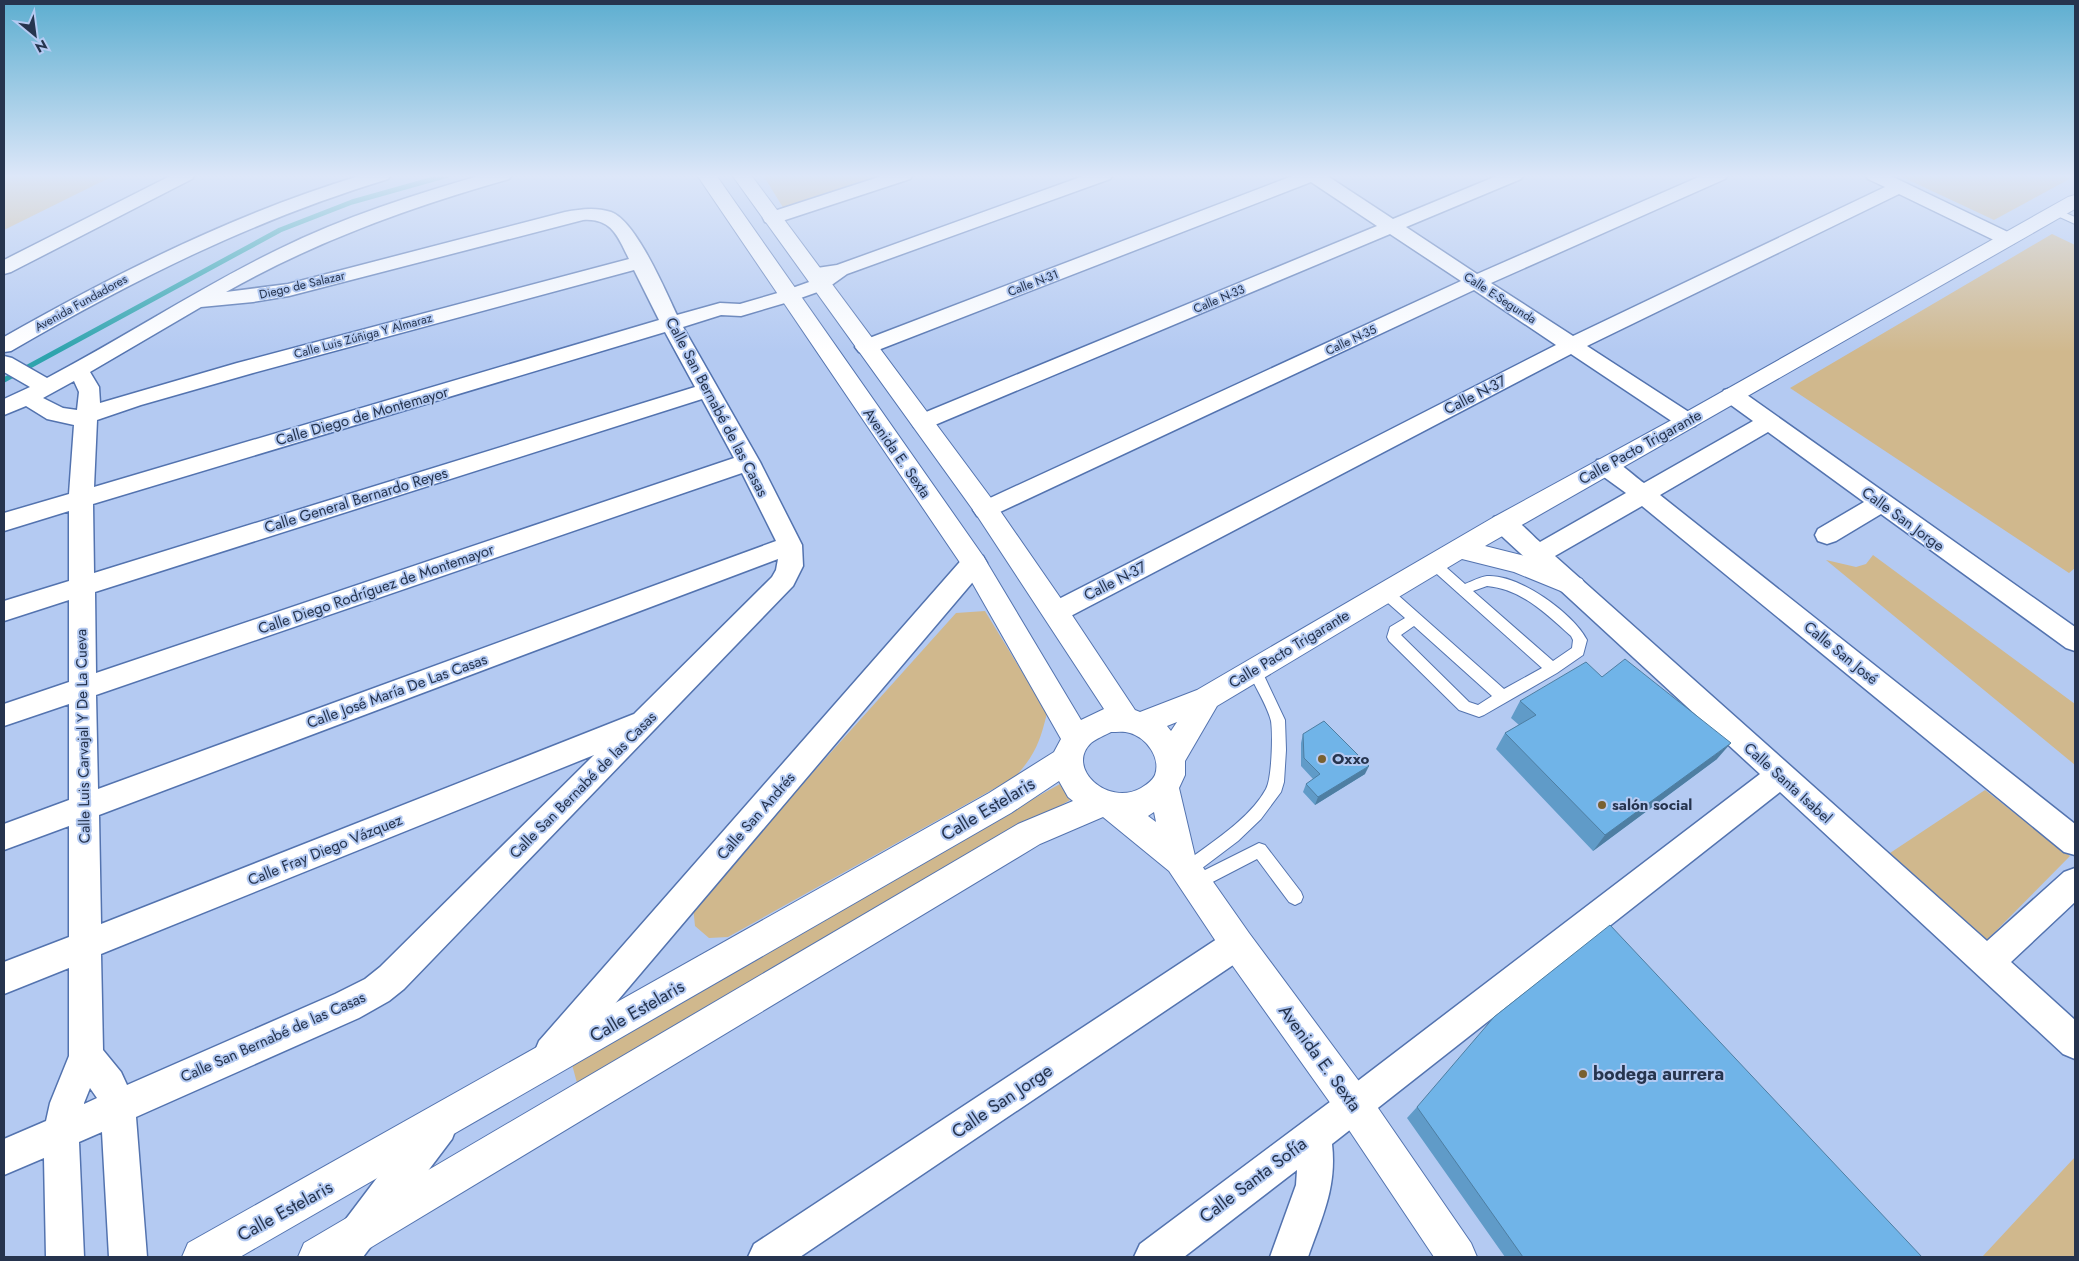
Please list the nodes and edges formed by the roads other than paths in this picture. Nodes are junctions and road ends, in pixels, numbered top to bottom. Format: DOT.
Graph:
graph roads {
  1 [pos="71,234"];
  2 [pos="219,234"];
  3 [pos="327,234"];
  4 [pos="503,234"];
  5 [pos="624,234"];
  6 [pos="746,234"];
  7 [pos="783,234"];
  8 [pos="940,234"];
  9 [pos="1159,234"];
  10 [pos="1375,234"];
  11 [pos="1402,234"];
  12 [pos="1585,234"];
  13 [pos="1802,234"];
  14 [pos="1996,234"];
  15 [pos="2018,234"];
  16 [pos="2007,239"];
  17 [pos="641,262"];
  18 [pos="4,268"];
  19 [pos="815,279"];
  20 [pos="1476,282"];
  21 [pos="783,289"];
  22 [pos="197,301"];
  23 [pos="672,324"];
  24 [pos="1572,345"];
  25 [pos="866,347"];
  26 [pos="4,358"];
  27 [pos="77,372"];
  28 [pos="708,390"];
  29 [pos="28,393"];
  30 [pos="1732,395"];
  31 [pos="86,416"];
  32 [pos="1687,421"];
  33 [pos="922,422"];
  34 [pos="1769,422"];
  35 [pos="748,462"];
  36 [pos="1605,466"];
  37 [pos="1643,494"];
  38 [pos="81,499"];
  39 [pos="1880,503"];
  40 [pos="986,510"];
  41 [pos="4,522"];
  42 [pos="1503,523"];
  43 [pos="1827,535"];
  44 [pos="790,545"];
  45 [pos="1458,549"];
  46 [pos="1538,554"];
  47 [pos="974,563"];
  48 [pos="1434,564"];
  49 [pos="81,586"];
  50 [pos="1573,586"];
  51 [pos="1463,590"];
  52 [pos="1386,592"];
  53 [pos="4,611"];
  54 [pos="1056,612"];
  55 [pos="1415,619"];
  56 [pos="2075,641"];
  57 [pos="1254,669"];
  58 [pos="1552,669"];
  59 [pos="81,689"];
  60 [pos="1207,698"];
  61 [pos="1504,698"];
  62 [pos="4,715"];
  63 [pos="646,722"];
  64 [pos="1134,722"];
  65 [pos="1072,748"];
  66 [pos="1171,758"];
  67 [pos="1780,776"];
  68 [pos="1164,788"];
  69 [pos="1107,805"];
  70 [pos="84,807"];
  71 [pos="4,836"];
  72 [pos="2075,842"];
  73 [pos="1187,872"];
  74 [pos="2075,882"];
  75 [pos="1295,897"];
  76 [pos="1237,944"];
  77 [pos="85,946"];
  78 [pos="1987,963"];
  79 [pos="4,978"];
  80 [pos="2075,1042"];
  81 [pos="86,1056"];
  82 [pos="538,1068"];
  83 [pos="1354,1104"];
  84 [pos="118,1107"];
  85 [pos="442,1122"];
  86 [pos="61,1132"];
  87 [pos="1313,1135"];
  88 [pos="4,1157"];
  89 [pos="349,1246"];
  90 [pos="65,1257"];
  91 [pos="128,1257"];
  92 [pos="202,1257"];
  93 [pos="318,1257"];
  94 [pos="767,1257"];
  95 [pos="1153,1257"];
  96 [pos="1289,1257"];
  97 [pos="1457,1257"];
  1 -- 18 [label="street"];
  2 -- 26 [label="street, Avenida Fundadores"];
  3 -- 22 [label="street"];
  4 -- 22 [label="street, Diego de Salazar"];
  5 -- 17 [label="street, Calle San Bernabé de las Casas"];
  6 -- 21 [label="street, Avenida E. Sexta"];
  7 -- 19 [label="street"];
  8 -- 19 [label="street, Calle Diego de Montemayor"];
  9 -- 25 [label="street, Calle N-31"];
  10 -- 33 [label="street, Calle N-33"];
  11 -- 20 [label="street, Calle E-Segunda"];
  12 -- 20 [label="street, Calle N-35"];
  13 -- 24 [label="street, Calle N-37"];
  14 -- 16 [label="street"];
  15 -- 16 [label="street, Calle Pacto Trigarante"];
  16 -- 30 [label="street, Calle Pacto Trigarante"];
  17 -- 23 [label="street, Calle San Bernabé de las Casas"];
  17 -- 31 [label="street, Calle Luis Zúñiga Y Almaraz"];
  19 -- 21 [label="street, Calle Diego de Montemayor"];
  19 -- 25 [label="street"];
  20 -- 24 [label="street, Calle E-Segunda"];
  20 -- 40 [label="street, Calle N-35"];
  21 -- 23 [label="street, Calle Diego de Montemayor"];
  21 -- 47 [label="street, Avenida E. Sexta"];
  22 -- 27 [label="street"];
  23 -- 28 [label="street, Calle San Bernabé de las Casas"];
  23 -- 38 [label="street, Calle Diego de Montemayor"];
  24 -- 32 [label="street, Calle E-Segunda"];
  24 -- 54 [label="street, Calle N-37"];
  25 -- 33 [label="street"];
  26 -- 29 [label="street"];
  27 -- 29 [label="street"];
  27 -- 31 [label="street, Calle Luis Carvajal Y De La Cueva"];
  28 -- 35 [label="street, Calle San Bernabé de las Casas"];
  28 -- 49 [label="street, Calle General Bernardo Reyes"];
  29 -- 31 [label="street"];
  30 -- 32 [label="street, Calle Pacto Trigarante"];
  30 -- 34 [label="street, Calle San Jorge"];
  31 -- 38 [label="street, Calle Luis Carvajal Y De La Cueva"];
  32 -- 36 [label="street, Calle Pacto Trigarante"];
  33 -- 40 [label="street"];
  34 -- 37 [label="street"];
  34 -- 39 [label="street, Calle San Jorge"];
  35 -- 44 [label="street, Calle San Bernabé de las Casas"];
  35 -- 59 [label="street, Calle Diego Rodríguez de Montemayor"];
  36 -- 37 [label="street, Calle San José"];
  36 -- 42 [label="street, Calle Pacto Trigarante"];
  37 -- 46 [label="street"];
  37 -- 72 [label="street, Calle San José"];
  38 -- 41 [label="street, Calle Diego de Montemayor"];
  38 -- 49 [label="street, Calle Luis Carvajal Y De La Cueva"];
  39 -- 43 [label="street"];
  39 -- 56 [label="street, Calle San Jorge"];
  40 -- 54 [label="street"];
  42 -- 45 [label="street, Calle Pacto Trigarante"];
  42 -- 46 [label="street, Calle Santa Isabel"];
  44 -- 63 [label="street, Calle San Bernabé de las Casas"];
  44 -- 70 [label="street, Calle José María De Las Casas"];
  45 -- 48 [label="street, Calle Pacto Trigarante"];
  45 -- 50 [label="street"];
  46 -- 50 [label="street, Calle Santa Isabel"];
  47 -- 65 [label="street, Avenida E. Sexta"];
  47 -- 82 [label="street, Calle San Andrés"];
  48 -- 51 [label="lane"];
  48 -- 52 [label="street, Calle Pacto Trigarante"];
  49 -- 53 [label="street, Calle General Bernardo Reyes"];
  49 -- 59 [label="street, Calle Luis Carvajal Y De La Cueva"];
  50 -- 67 [label="street, Calle Santa Isabel"];
  51 -- 58 [label="lane"];
  51 -- 58 [label="lane"];
  52 -- 55 [label="lane"];
  52 -- 57 [label="street, Calle Pacto Trigarante"];
  54 -- 64 [label="street"];
  55 -- 61 [label="lane"];
  55 -- 61 [label="lane"];
  57 -- 60 [label="street, Calle Pacto Trigarante"];
  57 -- 73 [label="lane"];
  58 -- 61 [label="lane"];
  59 -- 62 [label="street, Calle Diego Rodríguez de Montemayor"];
  59 -- 70 [label="street, Calle Luis Carvajal Y De La Cueva"];
  60 -- 64 [label="street, Calle Pacto Trigarante"];
  60 -- 66 [label="street, Calle Pacto Trigarante"];
  63 -- 77 [label="street, Calle Fray Diego Vázquez"];
  63 -- 84 [label="street, Calle San Bernabé de las Casas"];
  64 -- 65 [label="street"];
  64 -- 66 [label="street"];
  65 -- 69 [label="street"];
  65 -- 82 [label="street, Calle Estelaris"];
  66 -- 68 [label="street"];
  67 -- 78 [label="street, Calle Santa Isabel"];
  67 -- 83 [label="street, Calle Santa Sofía"];
  68 -- 69 [label="street"];
  68 -- 73 [label="street, Avenida E. Sexta"];
  69 -- 73 [label="street, Avenida E. Sexta"];
  69 -- 89 [label="street"];
  70 -- 71 [label="street, Calle José María De Las Casas"];
  70 -- 77 [label="street, Calle Luis Carvajal Y De La Cueva"];
  73 -- 75 [label="lane"];
  73 -- 76 [label="street, Avenida E. Sexta"];
  74 -- 78 [label="street"];
  76 -- 83 [label="street, Avenida E. Sexta"];
  76 -- 94 [label="street, Calle San Jorge"];
  77 -- 79 [label="street, Calle Fray Diego Vázquez"];
  77 -- 81 [label="street, Calle Luis Carvajal Y De La Cueva"];
  78 -- 80 [label="street, Calle Santa Isabel"];
  81 -- 84 [label="street"];
  81 -- 86 [label="street, Calle Luis Carvajal Y De La Cueva"];
  82 -- 85 [label="street, Calle Estelaris"];
  83 -- 87 [label="street, Calle Santa Sofía"];
  83 -- 97 [label="street, Avenida E. Sexta"];
  84 -- 86 [label="street, Calle San Bernabé de las Casas"];
  84 -- 91 [label="street"];
  85 -- 89 [label="street"];
  85 -- 92 [label="street, Calle Estelaris"];
  86 -- 88 [label="street, Calle San Bernabé de las Casas"];
  86 -- 90 [label="street, Calle Luis Carvajal Y De La Cueva"];
  87 -- 95 [label="street, Calle Santa Sofía"];
  87 -- 96 [label="street"];
  89 -- 93 [label="street"];
}
